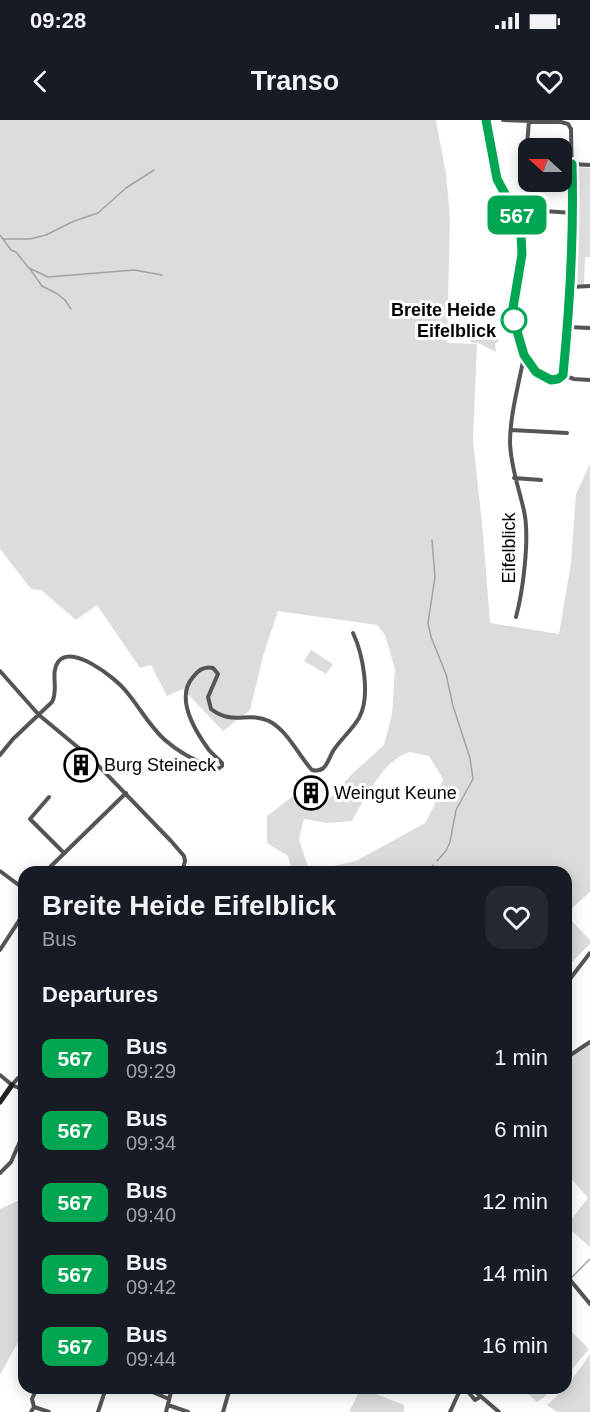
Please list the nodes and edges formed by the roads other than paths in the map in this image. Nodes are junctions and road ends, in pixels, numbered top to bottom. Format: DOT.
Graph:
graph roads {
  1 [pos="486,120"];
  2 [pos="503,120"];
  3 [pos="522,120"];
  4 [pos="528,121"];
  5 [pos="561,121"];
  6 [pos="527,138"];
  7 [pos="572,138"];
  8 [pos="572,164"];
  9 [pos="590,165"];
  10 [pos="572,170"];
  11 [pos="514,209"];
  12 [pos="573,213"];
  13 [pos="590,286"];
  14 [pos="571,287"];
  15 [pos="568,327"];
  16 [pos="590,328"];
  17 [pos="524,355"];
  18 [pos="563,375"];
  19 [pos="590,380"];
  20 [pos="511,430"];
  21 [pos="567,433"];
  22 [pos="514,478"];
  23 [pos="541,480"];
  24 [pos="516,617"];
  25 [pos="353,633"];
  26 [pos="0,671"];
  27 [pos="39,715"];
  28 [pos="0,754"];
  29 [pos="126,793"];
  30 [pos="49,797"];
  31 [pos="63,852"];
  32 [pos="50,866"];
  33 [pos="184,866"];
  34 [pos="0,871"];
  35 [pos="18,884"];
  36 [pos="18,922"];
  37 [pos="0,950"];
  38 [pos="590,953"];
  39 [pos="572,976"];
  40 [pos="590,1042"];
  41 [pos="572,1054"];
  42 [pos="0,1075"];
  43 [pos="18,1080"];
  44 [pos="12,1085"];
  45 [pos="18,1088"];
  46 [pos="0,1102"];
  47 [pos="18,1146"];
  48 [pos="0,1173"];
  49 [pos="572,1282"];
  50 [pos="590,1304"];
  51 [pos="34,1394"];
  52 [pos="104,1394"];
  53 [pos="157,1394"];
  54 [pos="170,1394"];
  55 [pos="228,1394"];
  56 [pos="460,1394"];
  57 [pos="470,1394"];
  58 [pos="477,1394"];
  59 [pos="480,1397"];
  60 [pos="169,1399"];
  61 [pos="168,1405"];
  62 [pos="34,1407"];
  63 [pos="32,1412"];
  64 [pos="49,1412"];
  65 [pos="98,1412"];
  66 [pos="166,1412"];
  67 [pos="188,1412"];
  68 [pos="223,1412"];
  69 [pos="450,1412"];
  70 [pos="500,1412"];
  1 -- 11 [label="street"];
  2 -- 3 [label="street"];
  3 -- 4 [label="street"];
  4 -- 5 [label="street"];
  4 -- 6 [label="street"];
  5 -- 7 [label="street"];
  8 -- 9 [label="street"];
  10 -- 12 [label="street"];
  11 -- 12 [label="street"];
  11 -- 17 [label="street"];
  12 -- 14 [label="street"];
  13 -- 14 [label="street"];
  14 -- 15 [label="street"];
  15 -- 16 [label="street"];
  15 -- 18 [label="street"];
  17 -- 18 [label="street"];
  17 -- 20 [label="street, Eifelblick"];
  18 -- 19 [label="street"];
  20 -- 21 [label="street"];
  20 -- 22 [label="street, Eifelblick"];
  22 -- 23 [label="street"];
  22 -- 24 [label="street, Eifelblick"];
  25 -- 27 [label="street"];
  26 -- 27 [label="street"];
  27 -- 28 [label="street"];
  27 -- 29 [label="street"];
  29 -- 31 [label="street"];
  29 -- 33 [label="street"];
  30 -- 31 [label="street"];
  31 -- 32 [label="street"];
  34 -- 35 [label="street"];
  36 -- 37 [label="street"];
  38 -- 39 [label="street"];
  40 -- 41 [label="street"];
  42 -- 44 [label="street"];
  43 -- 44 [label="street"];
  44 -- 45 [label="street"];
  44 -- 46 [label="street"];
  47 -- 48 [label="street"];
  49 -- 50 [label="street"];
  51 -- 62 [label="street"];
  52 -- 65 [label="street"];
  53 -- 60 [label="street"];
  54 -- 60 [label="street"];
  55 -- 68 [label="street"];
  56 -- 69 [label="street"];
  57 -- 59 [label="street"];
  58 -- 59 [label="street"];
  59 -- 70 [label="street"];
  60 -- 61 [label="street"];
  61 -- 66 [label="street"];
  61 -- 67 [label="street"];
  62 -- 63 [label="street"];
  62 -- 64 [label="street"];
}
